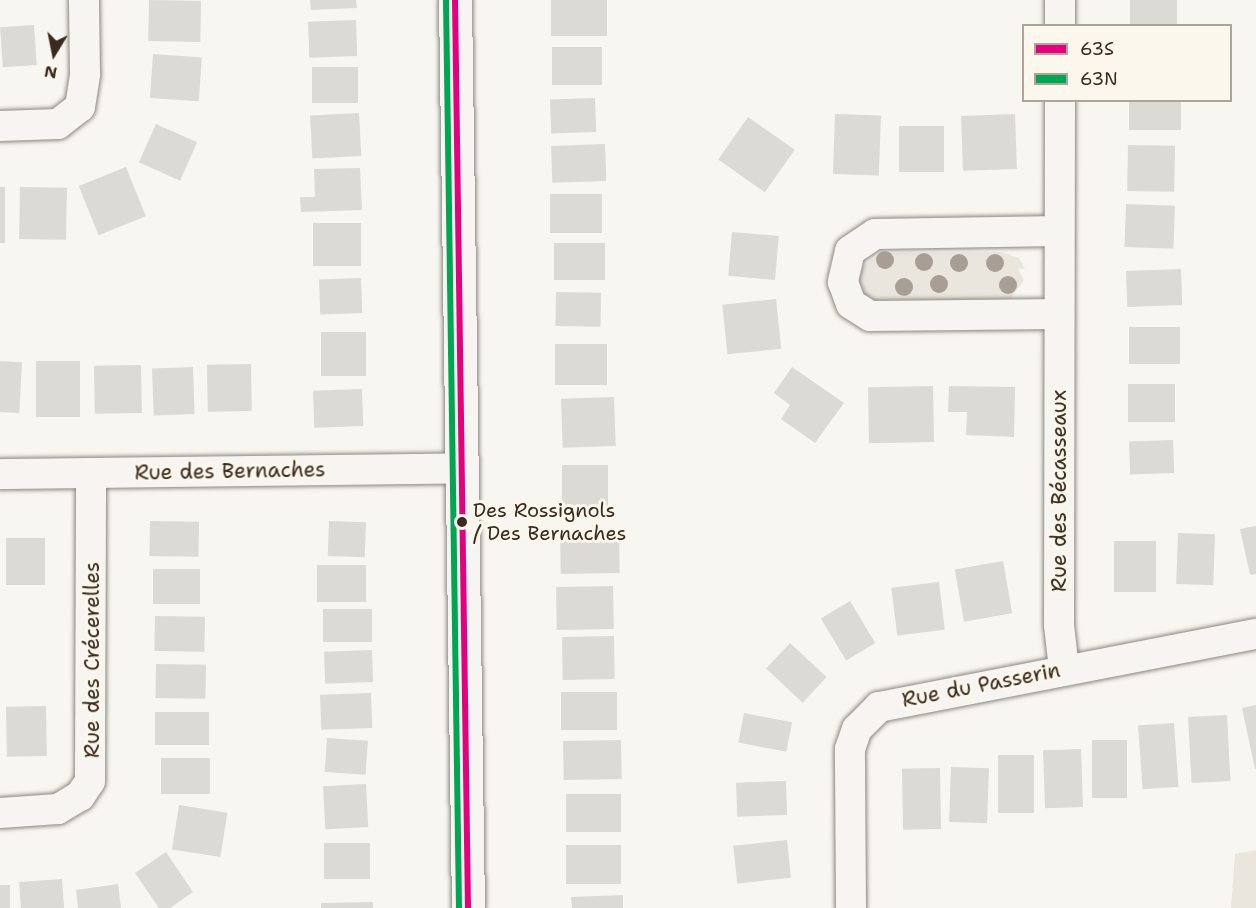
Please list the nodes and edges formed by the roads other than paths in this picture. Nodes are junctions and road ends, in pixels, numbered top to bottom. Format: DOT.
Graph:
graph roads {
  1 [pos="84,0"];
  2 [pos="455,0"];
  3 [pos="1060,0"];
  4 [pos="1060,24"];
  5 [pos="1060,102"];
  6 [pos="0,126"];
  7 [pos="1059,231"];
  8 [pos="1059,314"];
  9 [pos="460,468"];
  10 [pos="91,473"];
  11 [pos="0,474"];
  12 [pos="1256,634"];
  13 [pos="1064,669"];
  14 [pos="0,813"];
  15 [pos="468,908"];
  16 [pos="851,908"];
  1 -- 6 [label="street"];
  2 -- 9 [label="street"];
  3 -- 4 [label="street"];
  5 -- 7 [label="street, Rue des Bécasseaux"];
  7 -- 8 [label="street, Rue des Bécasseaux"];
  7 -- 8 [label="street"];
  8 -- 13 [label="street, Rue des Bécasseaux"];
  9 -- 10 [label="street, Rue des Bernaches"];
  9 -- 15 [label="street"];
  10 -- 11 [label="street, Rue des Bernaches"];
  10 -- 14 [label="street, Rue des Crécerelles"];
  12 -- 13 [label="street, Rue du Passerin"];
  13 -- 16 [label="street, Rue du Passerin"];
}
